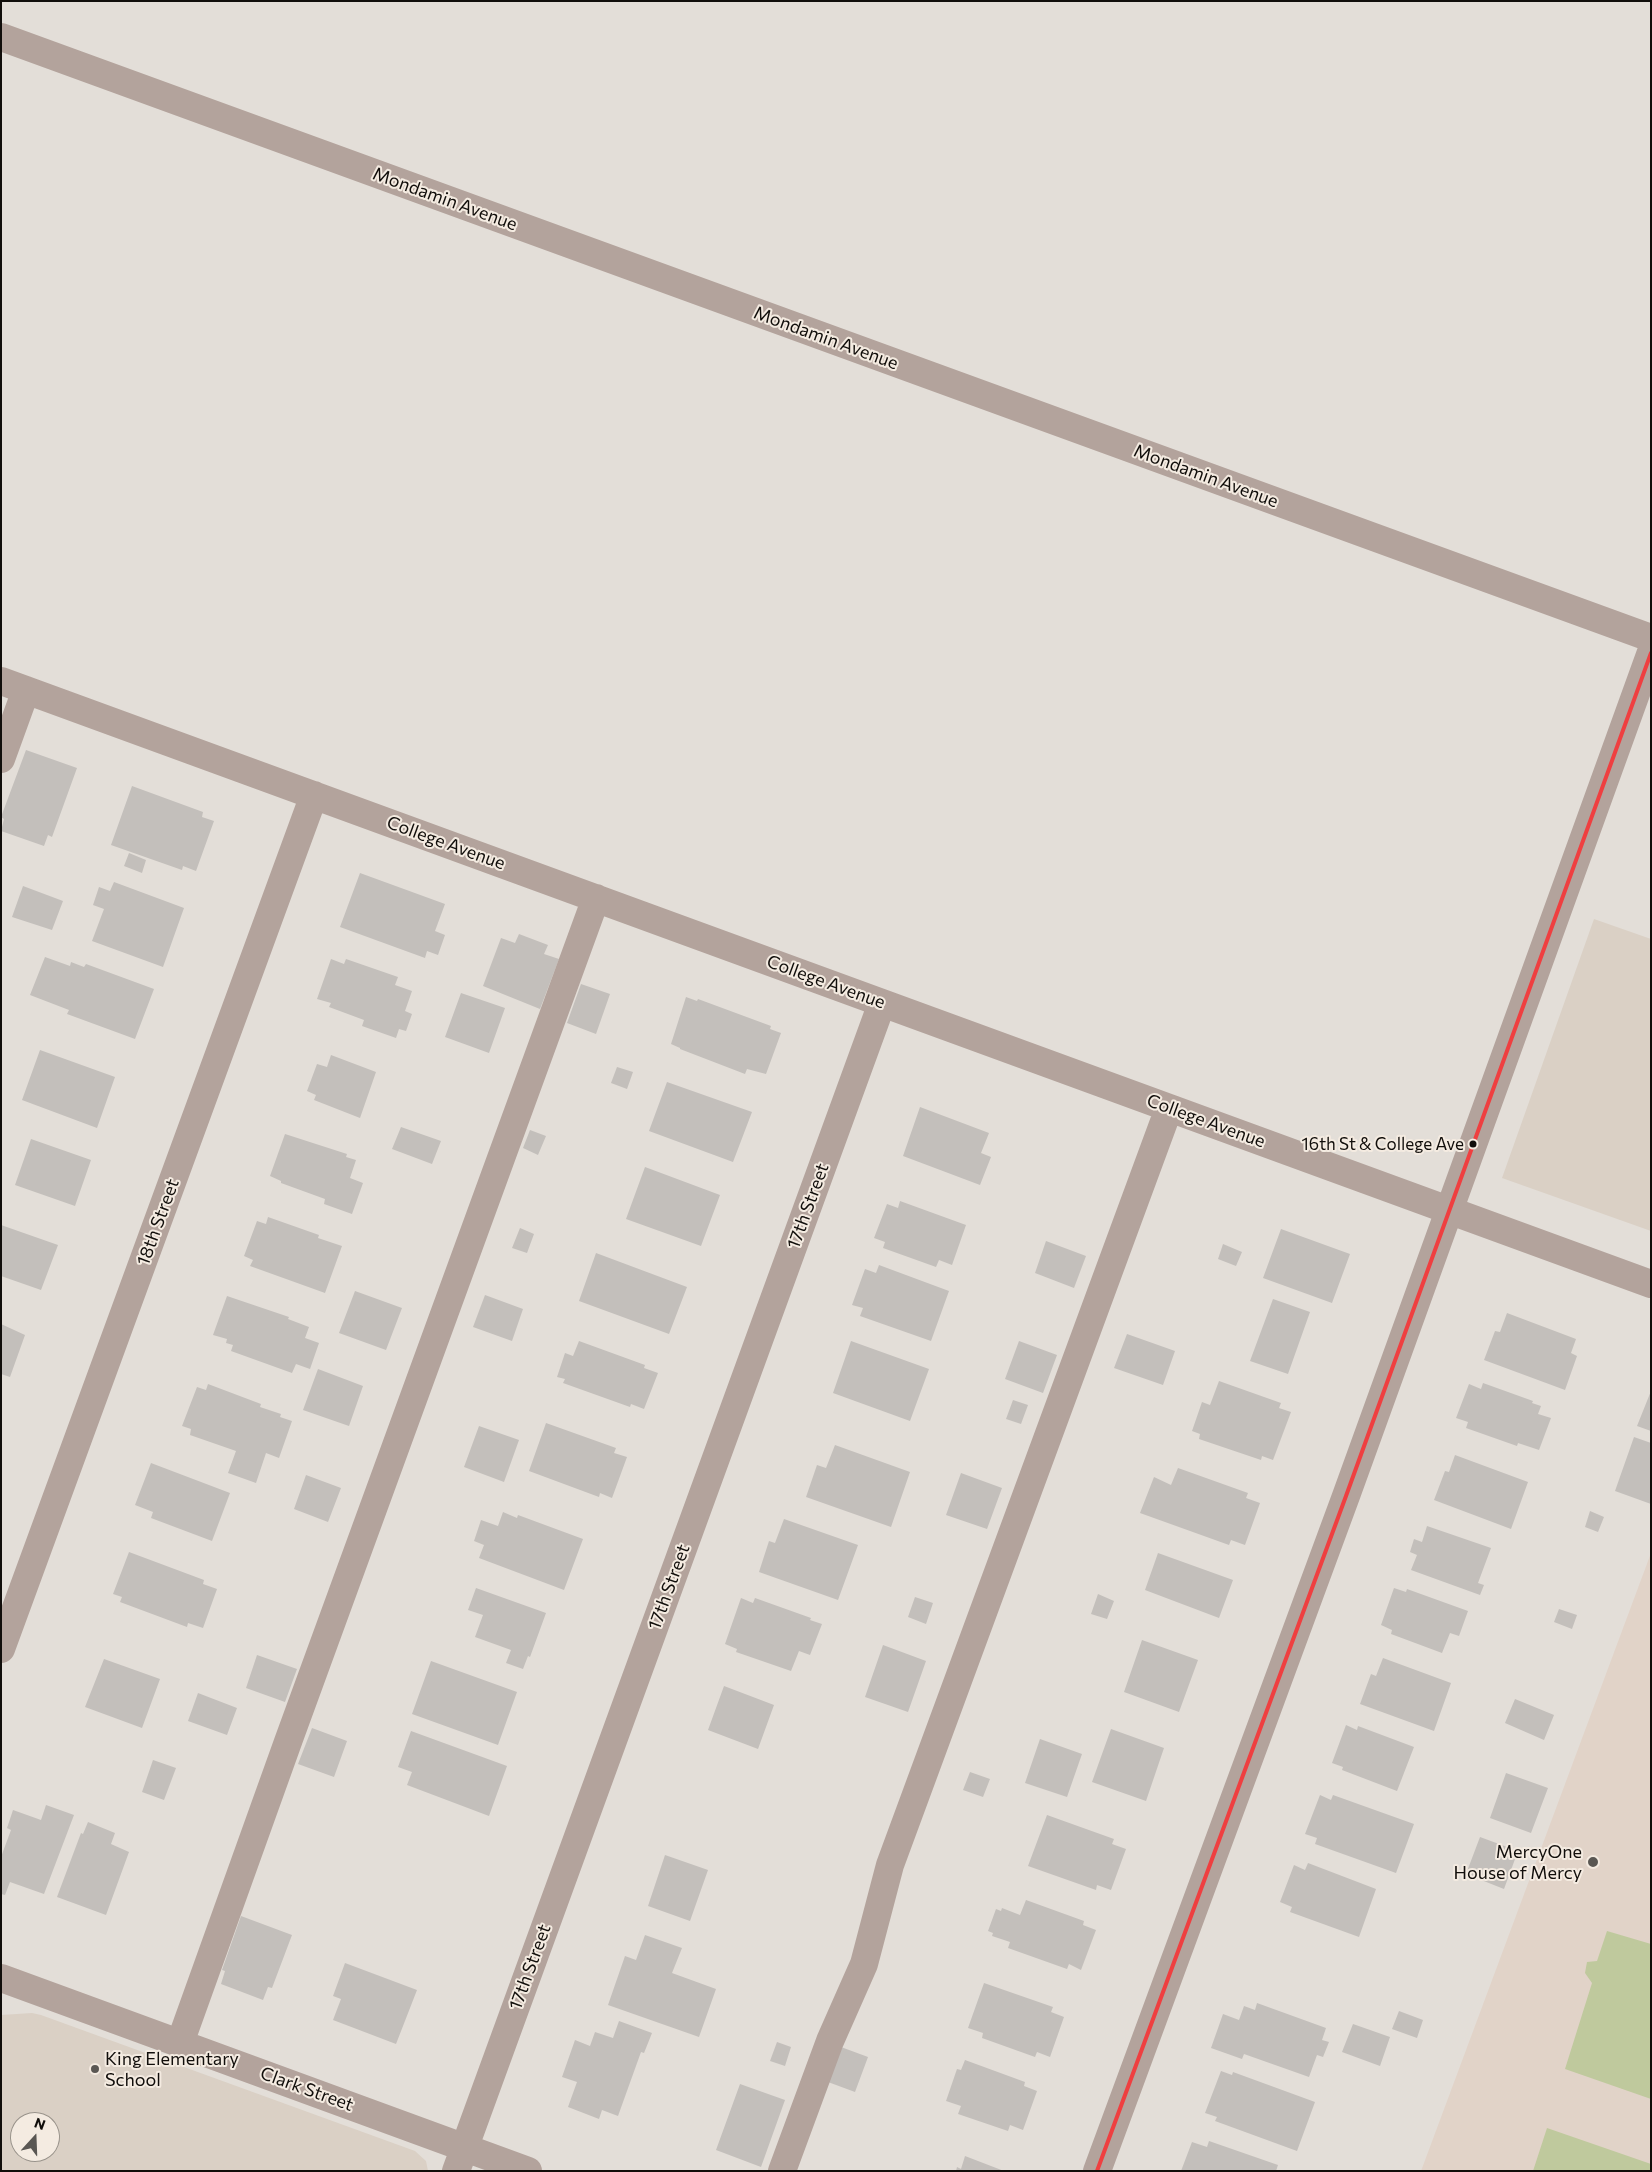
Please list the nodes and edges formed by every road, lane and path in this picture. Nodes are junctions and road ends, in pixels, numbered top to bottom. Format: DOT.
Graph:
graph roads {
  1 [pos="1,37"];
  2 [pos="1651,638"];
  3 [pos="1651,652"];
  4 [pos="14,686"];
  5 [pos="1,759"];
  6 [pos="314,795"];
  7 [pos="596,898"];
  8 [pos="882,1002"];
  9 [pos="1168,1108"];
  10 [pos="1449,1210"];
  11 [pos="1651,1284"];
  12 [pos="1,1649"];
  13 [pos="1,1978"];
  14 [pos="180,2043"];
  15 [pos="460,2159"];
  16 [pos="528,2171"];
  17 [pos="782,2171"];
  18 [pos="1097,2171"];
  1 -- 2 [label="street, Mondamin Avenue"];
  3 -- 10 [label="street"];
  4 -- 5 [label="street"];
  4 -- 6 [label="street, College Avenue"];
  6 -- 7 [label="street, College Avenue"];
  6 -- 12 [label="street, 18th Street"];
  7 -- 8 [label="street, College Avenue"];
  7 -- 14 [label="street"];
  8 -- 9 [label="street, College Avenue"];
  8 -- 15 [label="street, 17th Street"];
  9 -- 10 [label="street, College Avenue"];
  9 -- 17 [label="street"];
  10 -- 11 [label="street, College Avenue"];
  10 -- 18 [label="street"];
  13 -- 14 [label="street, Clark Street"];
  14 -- 15 [label="street, Clark Street"];
  15 -- 16 [label="street, Clark Street"];
}
